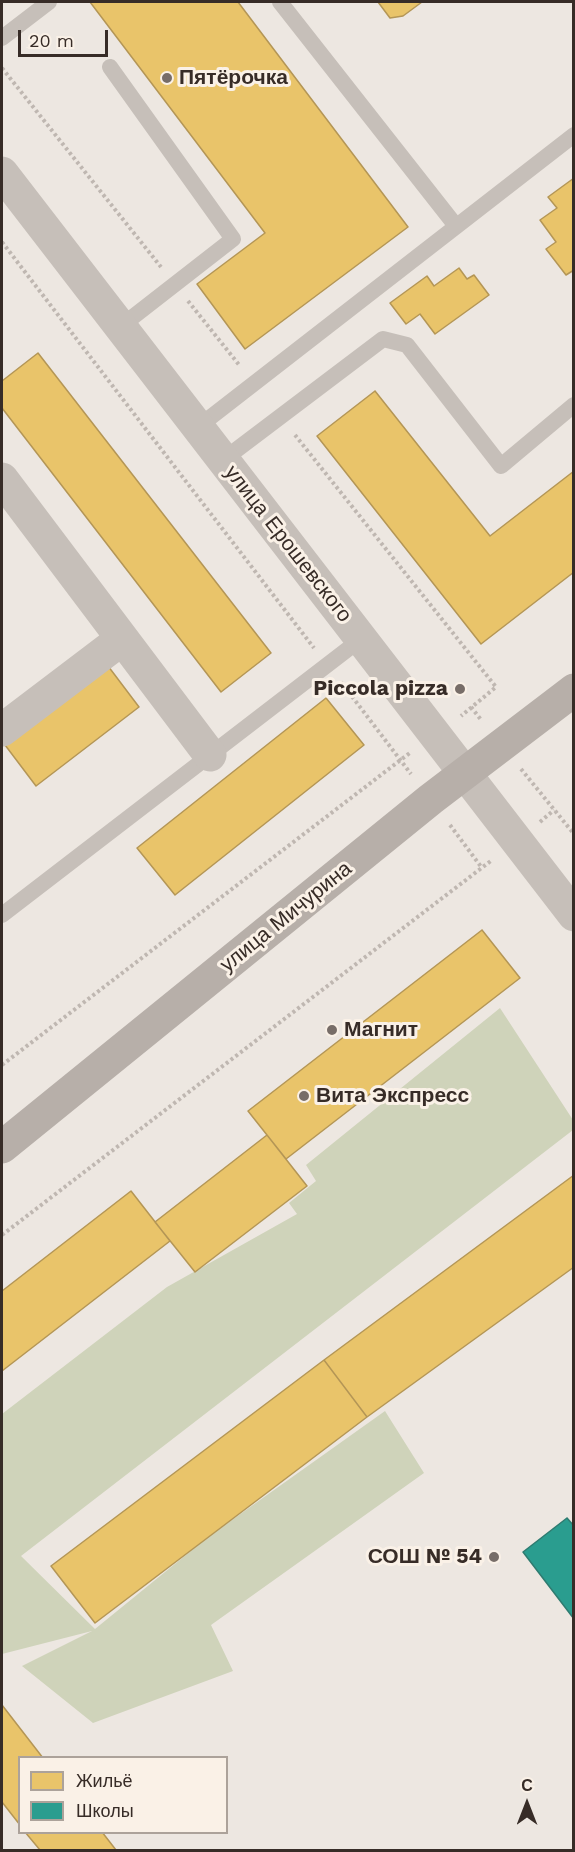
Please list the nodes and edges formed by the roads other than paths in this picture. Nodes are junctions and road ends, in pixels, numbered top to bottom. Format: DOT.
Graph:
graph roads {
  1 [pos="50,2"];
  2 [pos="280,2"];
  3 [pos="2,38"];
  4 [pos="110,68"];
  5 [pos="573,135"];
  6 [pos="2,172"];
  7 [pos="456,226"];
  8 [pos="120,327"];
  9 [pos="573,405"];
  10 [pos="198,427"];
  11 [pos="224,460"];
  12 [pos="2,479"];
  13 [pos="122,639"];
  14 [pos="361,639"];
  15 [pos="573,690"];
  16 [pos="2,730"];
  17 [pos="210,755"];
  18 [pos="464,773"];
  19 [pos="2,915"];
  20 [pos="573,915"];
  21 [pos="2,1147"];
  1 -- 3 [label="lane"];
  2 -- 7 [label="lane"];
  4 -- 8 [label="lane"];
  5 -- 7 [label="lane"];
  6 -- 8 [label="street, улица Ерошевского"];
  7 -- 10 [label="lane"];
  8 -- 10 [label="street, улица Ерошевского"];
  9 -- 11 [label="lane"];
  10 -- 11 [label="street, улица Ерошевского"];
  11 -- 14 [label="street, улица Ерошевского"];
  12 -- 13 [label="street"];
  13 -- 16 [label="street"];
  13 -- 17 [label="street"];
  14 -- 17 [label="lane"];
  14 -- 18 [label="street, улица Ерошевского"];
  15 -- 18 [label="main road, улица Мичурина"];
  17 -- 19 [label="lane"];
  18 -- 20 [label="street, улица Ерошевского"];
  18 -- 21 [label="main road, улица Мичурина"];
}
